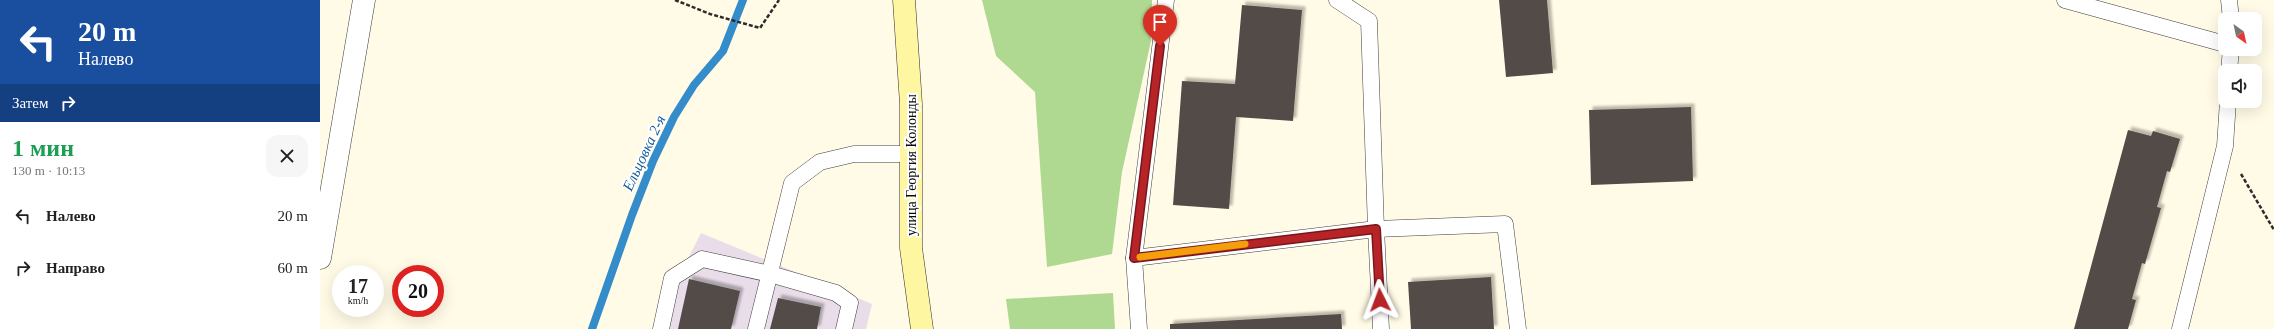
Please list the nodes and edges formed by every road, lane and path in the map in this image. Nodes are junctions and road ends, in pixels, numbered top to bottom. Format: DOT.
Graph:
graph roads {
  1 [pos="364,0"];
  2 [pos="675,0"];
  3 [pos="779,0"];
  4 [pos="904,0"];
  5 [pos="1166,0"];
  6 [pos="1337,0"];
  7 [pos="2065,0"];
  8 [pos="2229,0"];
  9 [pos="2230,12"];
  10 [pos="2218,42"];
  11 [pos="2228,108"];
  12 [pos="2225,146"];
  13 [pos="912,154"];
  14 [pos="1376,229"];
  15 [pos="2274,230"];
  16 [pos="320,254"];
  17 [pos="1134,258"];
  18 [pos="770,274"];
  19 [pos="661,329"];
  20 [pos="756,329"];
  21 [pos="844,329"];
  22 [pos="922,329"];
  23 [pos="1139,329"];
  24 [pos="1381,329"];
  25 [pos="1518,329"];
  26 [pos="2180,329"];
  1 -- 16 [label="street"];
  2 -- 3 [label="path"];
  4 -- 13 [label="main road, улица Георгия Колонды"];
  5 -- 17 [label="lane"];
  6 -- 14 [label="lane"];
  7 -- 10 [label="lane"];
  8 -- 9 [label="lane"];
  11 -- 12 [label="lane"];
  12 -- 15 [label="path"];
  12 -- 26 [label="lane"];
  13 -- 18 [label="lane"];
  13 -- 22 [label="main road, улица Георгия Колонды"];
  14 -- 17 [label="lane"];
  14 -- 24 [label="lane"];
  14 -- 25 [label="lane"];
  17 -- 23 [label="lane"];
  18 -- 19 [label="lane"];
  18 -- 20 [label="lane"];
  18 -- 21 [label="lane"];
}
